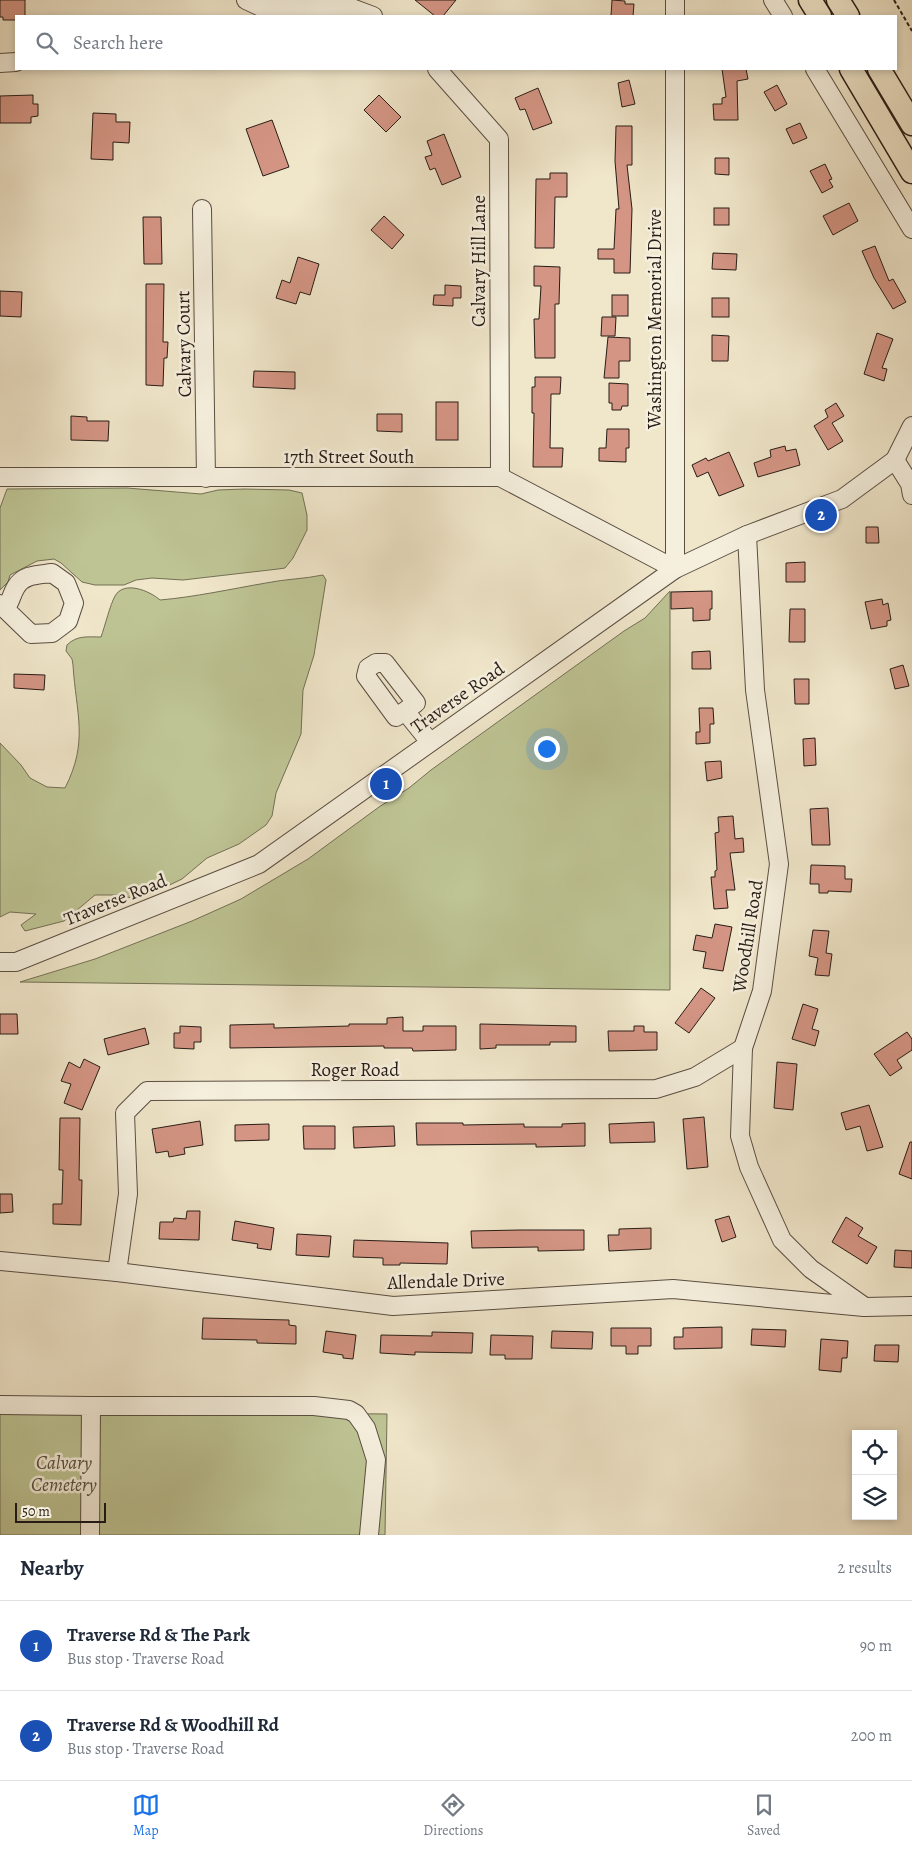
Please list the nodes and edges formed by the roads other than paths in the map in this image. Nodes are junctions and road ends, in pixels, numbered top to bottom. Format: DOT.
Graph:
graph roads {
  1 [pos="246,0"];
  2 [pos="675,0"];
  3 [pos="773,0"];
  4 [pos="810,0"];
  5 [pos="838,0"];
  6 [pos="371,15"];
  7 [pos="675,15"];
  8 [pos="782,15"];
  9 [pos="819,15"];
  10 [pos="847,15"];
  11 [pos="15,62"];
  12 [pos="0,63"];
  13 [pos="675,70"];
  14 [pos="816,70"];
  15 [pos="852,70"];
  16 [pos="880,70"];
  17 [pos="445,72"];
  18 [pos="912,124"];
  19 [pos="912,172"];
  20 [pos="202,209"];
  21 [pos="912,229"];
  22 [pos="912,426"];
  23 [pos="895,460"];
  24 [pos="0,477"];
  25 [pos="500,477"];
  26 [pos="206,478"];
  27 [pos="912,496"];
  28 [pos="747,535"];
  29 [pos="675,569"];
  30 [pos="405,711"];
  31 [pos="430,742"];
  32 [pos="0,962"];
  33 [pos="742,1048"];
  34 [pos="0,1261"];
  35 [pos="117,1272"];
  36 [pos="912,1306"];
  37 [pos="865,1307"];
  38 [pos="0,1405"];
  39 [pos="91,1406"];
  40 [pos="90,1535"];
  41 [pos="368,1535"];
  1 -- 6 [label="street"];
  2 -- 7 [label="street"];
  3 -- 8 [label="street"];
  4 -- 9 [label="main road"];
  5 -- 10 [label="main road"];
  11 -- 12 [label="street"];
  13 -- 29 [label="street, Washington Memorial Drive"];
  14 -- 21 [label="street"];
  15 -- 19 [label="main road"];
  16 -- 18 [label="main road"];
  17 -- 25 [label="street, Calvary Hill Lane"];
  20 -- 26 [label="street, Calvary Court"];
  22 -- 23 [label="street, Traverse Road"];
  23 -- 27 [label="street"];
  23 -- 28 [label="street, Traverse Road"];
  24 -- 26 [label="street, 17th Street South"];
  25 -- 26 [label="street, 17th Street South"];
  25 -- 29 [label="street, 17th Street South"];
  28 -- 29 [label="street, Traverse Road"];
  28 -- 33 [label="street, Woodhill Road"];
  29 -- 31 [label="street, Traverse Road"];
  30 -- 31 [label="street"];
  31 -- 32 [label="street, Traverse Road"];
  33 -- 35 [label="street, Roger Road"];
  33 -- 37 [label="street, Woodhill Road"];
  34 -- 35 [label="street, Allendale Drive"];
  35 -- 37 [label="street, Allendale Drive"];
  36 -- 37 [label="street"];
  38 -- 39 [label="street"];
  39 -- 40 [label="street"];
  39 -- 41 [label="street"];
}
